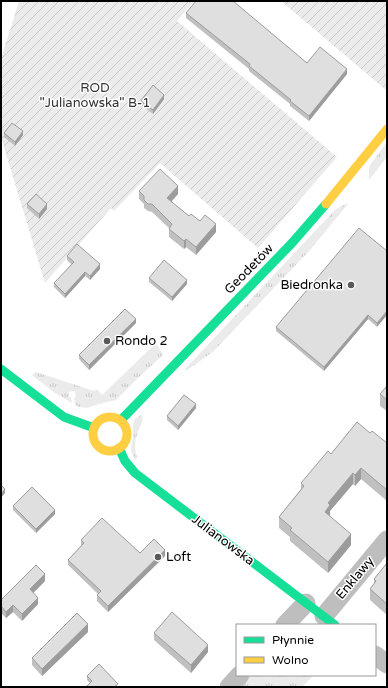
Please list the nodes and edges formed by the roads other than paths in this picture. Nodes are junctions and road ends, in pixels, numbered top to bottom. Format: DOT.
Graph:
graph roads {
  1 [pos="387,129"];
  2 [pos="1,369"];
  3 [pos="121,420"];
  4 [pos="94,428"];
  5 [pos="119,448"];
  6 [pos="387,540"];
  7 [pos="306,603"];
  8 [pos="330,621"];
  9 [pos="286,624"];
  10 [pos="376,656"];
  11 [pos="387,664"];
  12 [pos="239,676"];
  13 [pos="229,687"];
  1 -- 3 [label="street, Geodetów"];
  2 -- 4 [label="street"];
  3 -- 4 [label="street"];
  3 -- 5 [label="street"];
  4 -- 5 [label="street"];
  5 -- 7 [label="street, Julianowska"];
  6 -- 8 [label="street, Enklawy"];
  7 -- 8 [label="street, Julianowska"];
  7 -- 9 [label="street"];
  10 -- 11 [label="street"];
  12 -- 13 [label="street"];
}
